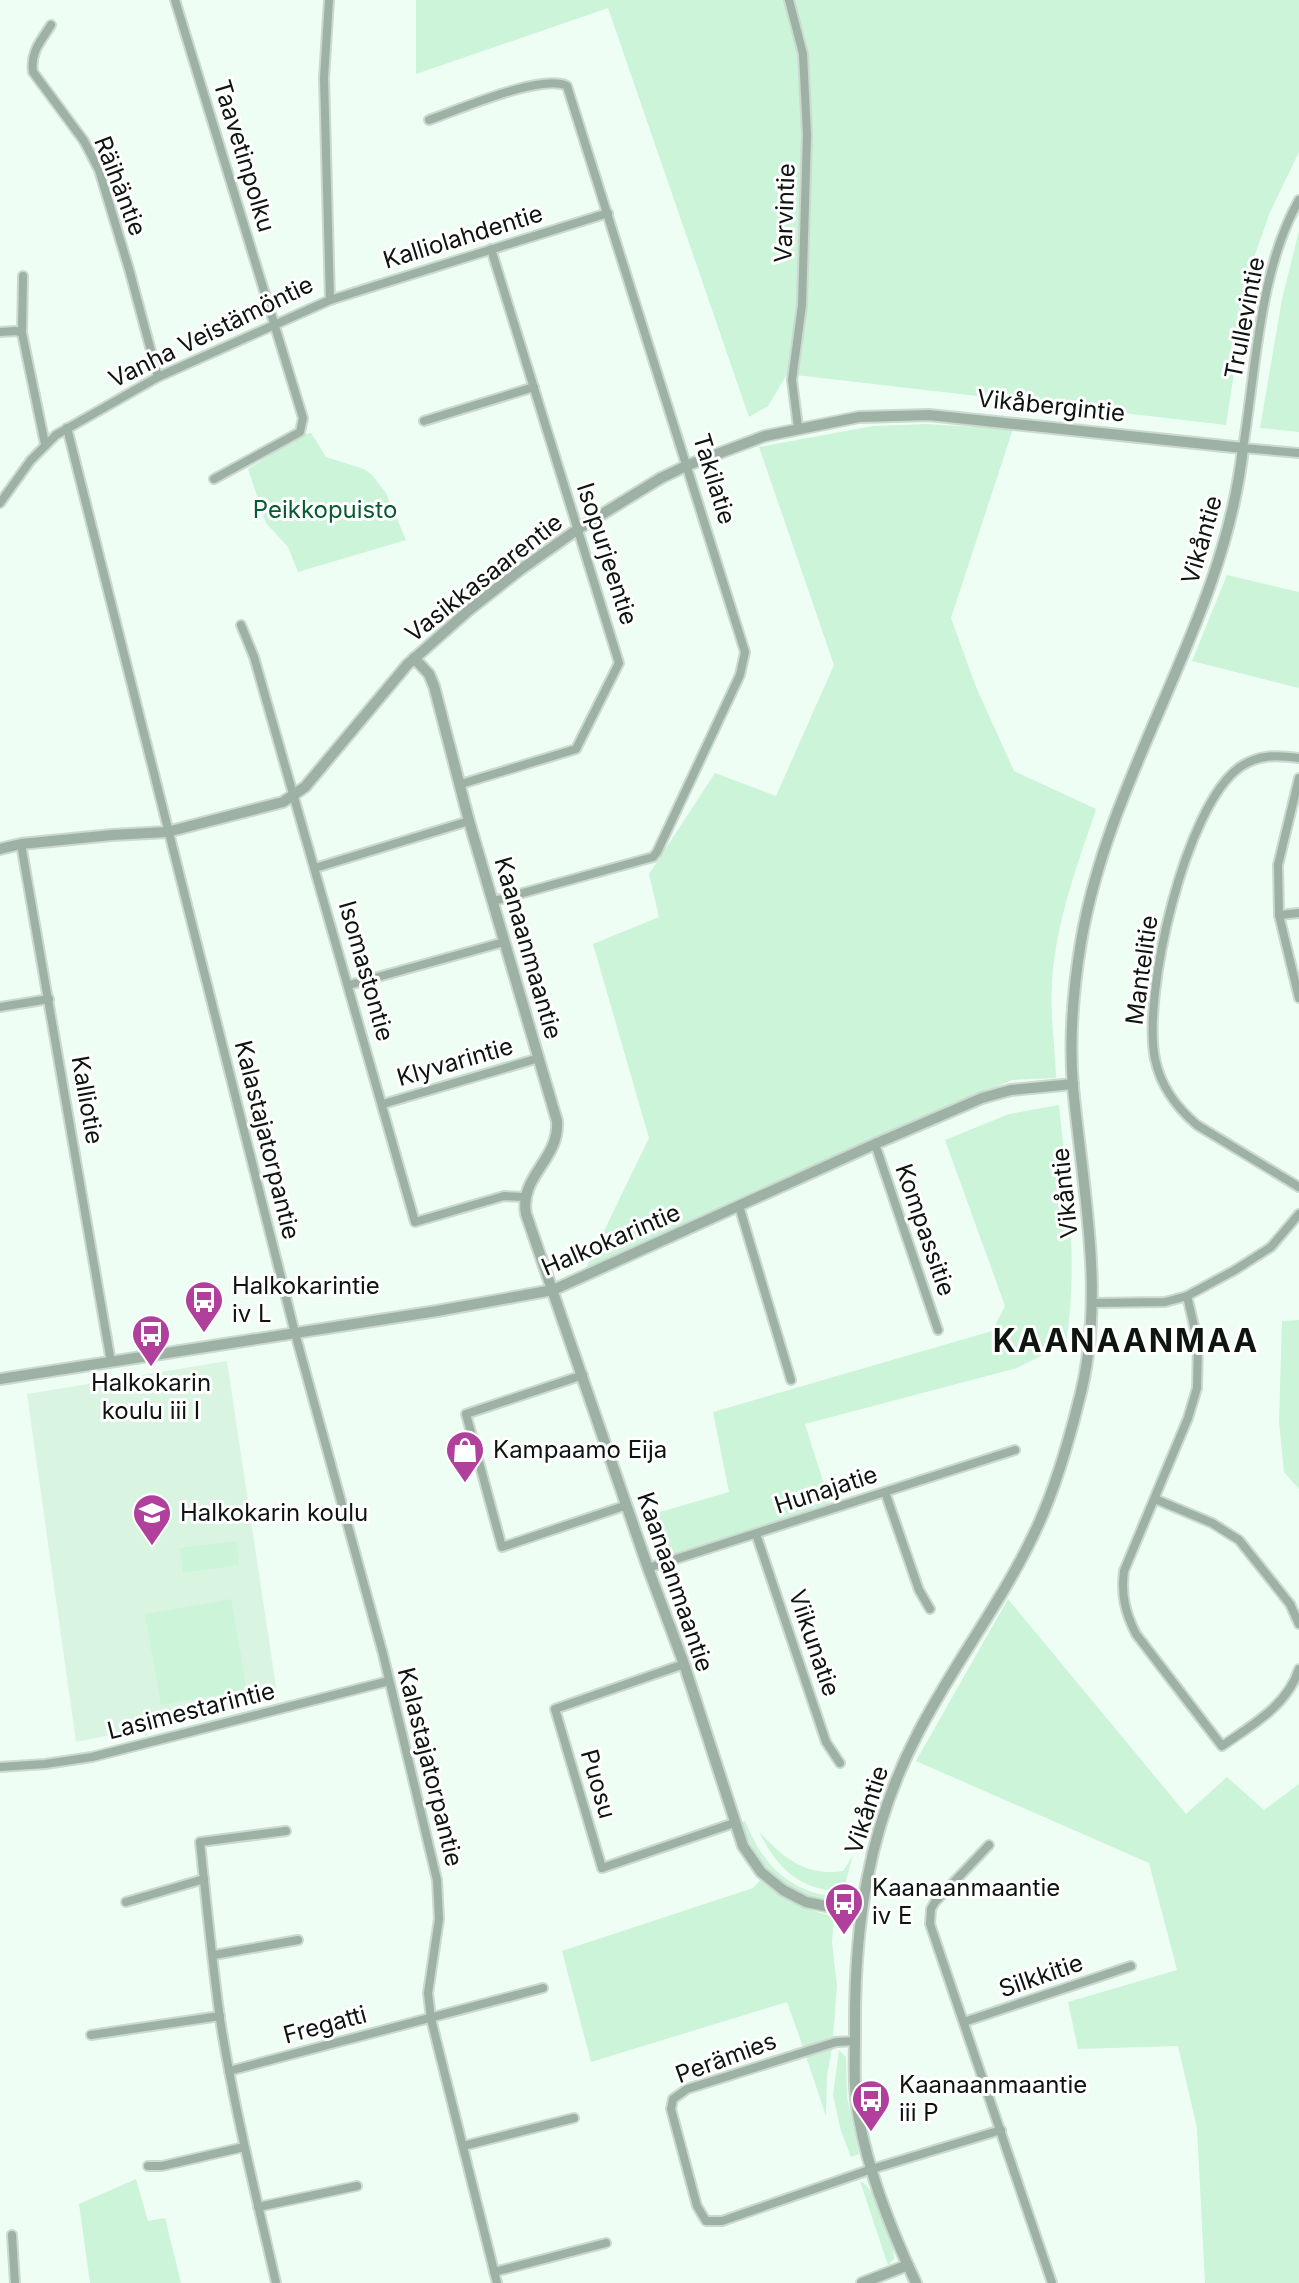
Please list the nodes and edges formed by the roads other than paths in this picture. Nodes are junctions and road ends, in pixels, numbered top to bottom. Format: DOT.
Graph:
graph roads {
  1 [pos="175,0"];
  2 [pos="329,0"];
  3 [pos="789,0"];
  4 [pos="51,25"];
  5 [pos="429,120"];
  6 [pos="1299,200"];
  7 [pos="608,213"];
  8 [pos="491,249"];
  9 [pos="23,276"];
  10 [pos="330,300"];
  11 [pos="275,324"];
  12 [pos="0,332"];
  13 [pos="22,333"];
  14 [pos="158,377"];
  15 [pos="534,387"];
  16 [pos="424,421"];
  17 [pos="798,427"];
  18 [pos="67,428"];
  19 [pos="45,444"];
  20 [pos="1243,448"];
  21 [pos="1299,453"];
  22 [pos="688,465"];
  23 [pos="214,479"];
  24 [pos="0,503"];
  25 [pos="578,529"];
  26 [pos="241,625"];
  27 [pos="414,658"];
  28 [pos="1299,758"];
  29 [pos="1299,778"];
  30 [pos="461,784"];
  31 [pos="292,796"];
  32 [pos="469,821"];
  33 [pos="167,832"];
  34 [pos="21,844"];
  35 [pos="0,849"];
  36 [pos="315,868"];
  37 [pos="494,901"];
  38 [pos="1299,913"];
  39 [pos="1279,915"];
  40 [pos="504,942"];
  41 [pos="349,985"];
  42 [pos="1299,998"];
  43 [pos="49,999"];
  44 [pos="0,1007"];
  45 [pos="539,1058"];
  46 [pos="1073,1084"];
  47 [pos="383,1104"];
  48 [pos="875,1144"];
  49 [pos="1299,1187"];
  50 [pos="524,1197"];
  51 [pos="739,1206"];
  52 [pos="1299,1214"];
  53 [pos="553,1290"];
  54 [pos="1187,1296"];
  55 [pos="1092,1303"];
  56 [pos="938,1330"];
  57 [pos="295,1333"];
  58 [pos="111,1362"];
  59 [pos="583,1375"];
  60 [pos="0,1379"];
  61 [pos="791,1380"];
  62 [pos="1015,1450"];
  63 [pos="885,1492"];
  64 [pos="1155,1499"];
  65 [pos="627,1505"];
  66 [pos="756,1534"];
  67 [pos="648,1568"];
  68 [pos="930,1609"];
  69 [pos="1299,1624"];
  70 [pos="684,1664"];
  71 [pos="1299,1669"];
  72 [pos="389,1681"];
  73 [pos="840,1763"];
  74 [pos="0,1767"];
  75 [pos="734,1823"];
  76 [pos="286,1831"];
  77 [pos="989,1845"];
  78 [pos="204,1879"];
  79 [pos="126,1902"];
  80 [pos="860,1913"];
  81 [pos="298,1940"];
  82 [pos="214,1955"];
  83 [pos="1131,1966"];
  84 [pos="543,1988"];
  85 [pos="220,2016"];
  86 [pos="431,2019"];
  87 [pos="964,2022"];
  88 [pos="91,2035"];
  89 [pos="855,2041"];
  90 [pos="229,2071"];
  91 [pos="574,2118"];
  92 [pos="1001,2130"];
  93 [pos="463,2146"];
  94 [pos="244,2147"];
  95 [pos="148,2166"];
  96 [pos="872,2169"];
  97 [pos="357,2186"];
  98 [pos="258,2207"];
  99 [pos="12,2235"];
  100 [pos="606,2243"];
  101 [pos="908,2265"];
  102 [pos="494,2272"];
  103 [pos="15,2283"];
  104 [pos="276,2283"];
  105 [pos="497,2283"];
  106 [pos="862,2283"];
  107 [pos="916,2283"];
  108 [pos="1052,2283"];
  1 -- 11 [label="street, Taavetinpolku"];
  2 -- 10 [label="street, Vanha Veistämöntie"];
  3 -- 17 [label="street, Varvintie"];
  4 -- 14 [label="street, Räihäntie"];
  5 -- 7 [label="street, Takilatie"];
  6 -- 20 [label="street, Trullevintie"];
  7 -- 8 [label="street, Kalliolahdentie"];
  7 -- 22 [label="street, Takilatie"];
  8 -- 10 [label="street, Kalliolahdentie"];
  8 -- 15 [label="street, Isopurjeentie"];
  9 -- 13 [label="street"];
  10 -- 11 [label="street, Vanha Veistämöntie"];
  11 -- 14 [label="street, Vanha Veistämöntie"];
  11 -- 23 [label="street, Taavetinpolku"];
  12 -- 13 [label="street"];
  13 -- 19 [label="street"];
  14 -- 18 [label="street, Vanha Veistämöntie"];
  15 -- 16 [label="street"];
  15 -- 25 [label="street, Isopurjeentie"];
  17 -- 20 [label="street, Vikåbergintie"];
  17 -- 22 [label="street, Vasikkasaarentie"];
  18 -- 19 [label="street, Vanha Veistämöntie"];
  18 -- 33 [label="street, Kalastajatorpantie"];
  19 -- 24 [label="street, Vanha Veistämöntie"];
  20 -- 21 [label="street, Vikåbergintie"];
  20 -- 46 [label="street, Vikåntie"];
  22 -- 25 [label="street, Vasikkasaarentie"];
  22 -- 37 [label="street, Takilatie"];
  25 -- 27 [label="street, Vasikkasaarentie"];
  25 -- 30 [label="street, Isopurjeentie"];
  26 -- 31 [label="street, Isomastontie"];
  27 -- 30 [label="street, Kaanaanmaantie"];
  27 -- 31 [label="street, Vasikkasaarentie"];
  28 -- 49 [label="street, Mantelitie"];
  29 -- 39 [label="street"];
  30 -- 32 [label="street, Kaanaanmaantie"];
  31 -- 33 [label="street, Vasikkasaarentie"];
  31 -- 36 [label="street, Isomastontie"];
  32 -- 36 [label="street"];
  32 -- 37 [label="street, Kaanaanmaantie"];
  33 -- 34 [label="street, Vasikkasaarentie"];
  33 -- 57 [label="street, Kalastajatorpantie"];
  34 -- 35 [label="street, Vasikkasaarentie"];
  34 -- 43 [label="street, Kalliotie"];
  36 -- 41 [label="street, Isomastontie"];
  37 -- 40 [label="street, Kaanaanmaantie"];
  38 -- 39 [label="street"];
  39 -- 42 [label="street"];
  40 -- 41 [label="street"];
  40 -- 45 [label="street, Kaanaanmaantie"];
  41 -- 47 [label="street, Isomastontie"];
  43 -- 44 [label="street"];
  43 -- 58 [label="street, Kalliotie"];
  45 -- 47 [label="street, Klyvarintie"];
  45 -- 50 [label="street, Kaanaanmaantie"];
  46 -- 48 [label="street, Halkokarintie"];
  46 -- 55 [label="street, Vikåntie"];
  47 -- 50 [label="street, Isomastontie"];
  48 -- 51 [label="street, Halkokarintie"];
  48 -- 56 [label="street, Kompassitie"];
  50 -- 53 [label="street, Kaanaanmaantie"];
  51 -- 53 [label="street, Halkokarintie"];
  51 -- 61 [label="street"];
  52 -- 54 [label="street"];
  53 -- 57 [label="street, Halkokarintie"];
  53 -- 59 [label="street, Kaanaanmaantie"];
  54 -- 55 [label="street"];
  54 -- 64 [label="street"];
  55 -- 80 [label="street, Vikåntie"];
  57 -- 58 [label="street, Halkokarintie"];
  57 -- 72 [label="street, Kalastajatorpantie"];
  58 -- 60 [label="street, Halkokarintie"];
  59 -- 65 [label="street, Kaanaanmaantie"];
  59 -- 65 [label="street"];
  62 -- 63 [label="street, Hunajatie"];
  63 -- 66 [label="street, Hunajatie"];
  63 -- 68 [label="street"];
  64 -- 69 [label="street"];
  64 -- 71 [label="street"];
  65 -- 67 [label="street, Kaanaanmaantie"];
  66 -- 67 [label="street, Hunajatie"];
  66 -- 73 [label="street, Viikunatie"];
  67 -- 70 [label="street, Kaanaanmaantie"];
  70 -- 75 [label="street, Kaanaanmaantie"];
  70 -- 75 [label="street, Puosu"];
  72 -- 74 [label="street, Lasimestarintie"];
  72 -- 86 [label="street, Kalastajatorpantie"];
  75 -- 80 [label="street, Kaanaanmaantie"];
  76 -- 78 [label="street"];
  77 -- 87 [label="street"];
  78 -- 79 [label="street"];
  78 -- 82 [label="street"];
  80 -- 89 [label="street"];
  81 -- 82 [label="street"];
  82 -- 85 [label="street"];
  83 -- 87 [label="street, Silkkitie"];
  84 -- 86 [label="street, Fregatti"];
  85 -- 88 [label="street"];
  85 -- 90 [label="street"];
  86 -- 90 [label="street, Fregatti"];
  86 -- 93 [label="street, Kalastajatorpantie"];
  87 -- 92 [label="street"];
  89 -- 96 [label="street"];
  89 -- 96 [label="street, Perämies"];
  90 -- 94 [label="street"];
  91 -- 93 [label="street"];
  92 -- 96 [label="street"];
  92 -- 108 [label="street"];
  93 -- 102 [label="street, Kalastajatorpantie"];
  94 -- 95 [label="street"];
  94 -- 98 [label="street"];
  96 -- 101 [label="street"];
  97 -- 98 [label="street"];
  98 -- 104 [label="street"];
  99 -- 103 [label="street"];
  100 -- 102 [label="street"];
  101 -- 106 [label="street"];
  101 -- 107 [label="street"];
  102 -- 105 [label="street, Kalastajatorpantie"];
}
